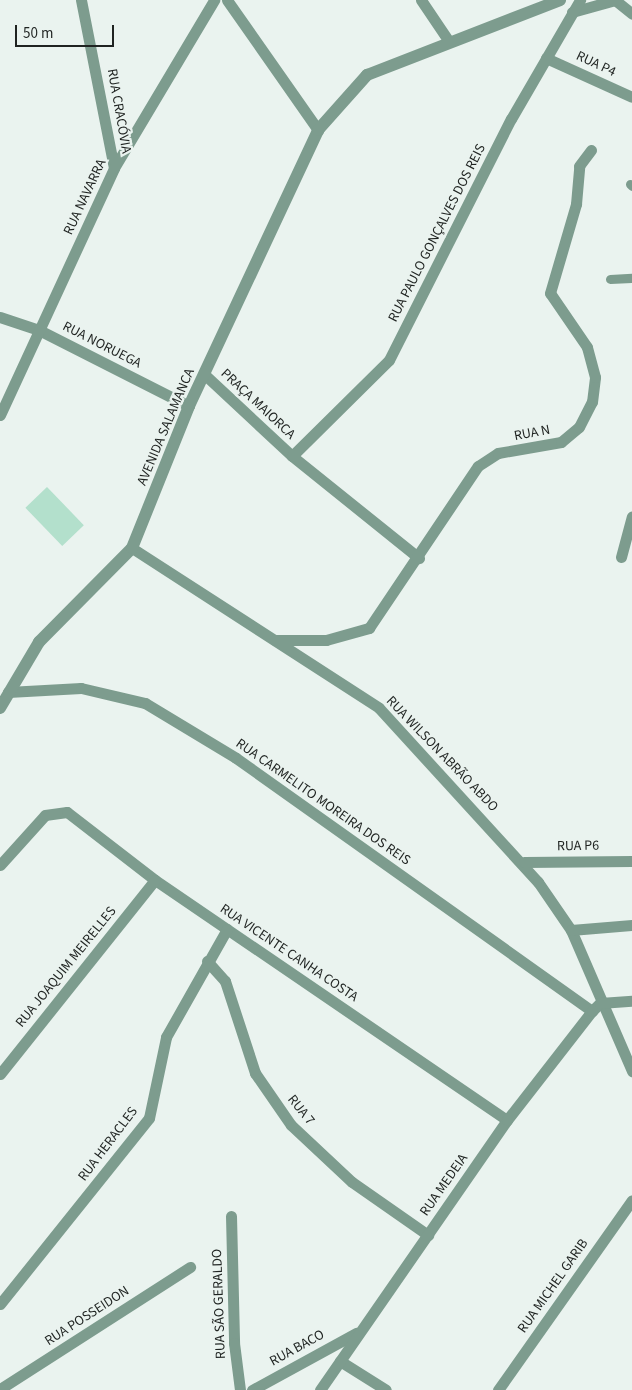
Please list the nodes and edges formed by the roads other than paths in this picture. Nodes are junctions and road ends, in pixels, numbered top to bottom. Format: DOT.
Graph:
graph roads {
  1 [pos="81,0"];
  2 [pos="214,0"];
  3 [pos="227,0"];
  4 [pos="421,0"];
  5 [pos="560,0"];
  6 [pos="580,0"];
  7 [pos="615,0"];
  8 [pos="572,12"];
  9 [pos="632,14"];
  10 [pos="448,40"];
  11 [pos="546,58"];
  12 [pos="632,97"];
  13 [pos="318,130"];
  14 [pos="591,150"];
  15 [pos="114,168"];
  16 [pos="632,278"];
  17 [pos="610,279"];
  18 [pos="0,317"];
  19 [pos="40,330"];
  20 [pos="204,374"];
  21 [pos="189,406"];
  22 [pos="0,415"];
  23 [pos="292,456"];
  24 [pos="632,516"];
  25 [pos="132,548"];
  26 [pos="621,557"];
  27 [pos="419,558"];
  28 [pos="275,640"];
  29 [pos="8,692"];
  30 [pos="0,708"];
  31 [pos="632,861"];
  32 [pos="524,862"];
  33 [pos="0,865"];
  34 [pos="155,880"];
  35 [pos="632,925"];
  36 [pos="227,929"];
  37 [pos="571,930"];
  38 [pos="207,961"];
  39 [pos="632,1001"];
  40 [pos="596,1007"];
  41 [pos="632,1071"];
  42 [pos="0,1074"];
  43 [pos="508,1120"];
  44 [pos="632,1200"];
  45 [pos="231,1216"];
  46 [pos="428,1235"];
  47 [pos="190,1267"];
  48 [pos="0,1304"];
  49 [pos="357,1332"];
  50 [pos="340,1361"];
  51 [pos="0,1389"];
  52 [pos="240,1390"];
  53 [pos="252,1390"];
  54 [pos="320,1390"];
  55 [pos="386,1390"];
  56 [pos="498,1390"];
  1 -- 15 [label="street, RUA CRACÓVIA"];
  2 -- 15 [label="street, RUA NAVARRA"];
  3 -- 13 [label="street"];
  4 -- 10 [label="street"];
  5 -- 10 [label="street, AVENIDA SALAMANCA"];
  6 -- 8 [label="street, RUA PAULO GONÇALVES DOS REIS"];
  7 -- 8 [label="street"];
  7 -- 9 [label="street"];
  8 -- 11 [label="street, RUA PAULO GONÇALVES DOS REIS"];
  10 -- 13 [label="street, AVENIDA SALAMANCA"];
  11 -- 12 [label="street, RUA P4"];
  11 -- 23 [label="street, RUA PAULO GONÇALVES DOS REIS"];
  13 -- 20 [label="street, AVENIDA SALAMANCA"];
  14 -- 27 [label="street, RUA N"];
  15 -- 19 [label="street, RUA NAVARRA"];
  16 -- 17 [label="street"];
  18 -- 19 [label="street, RUA NORUEGA"];
  19 -- 21 [label="street, RUA NORUEGA"];
  19 -- 22 [label="street, RUA NAVARRA"];
  20 -- 21 [label="street, AVENIDA SALAMANCA"];
  20 -- 23 [label="street, PRAÇA MAIORCA"];
  21 -- 25 [label="street, AVENIDA SALAMANCA"];
  23 -- 27 [label="street, PRAÇA MAIORCA"];
  24 -- 26 [label="street"];
  25 -- 28 [label="street, RUA WILSON ABRÃO ABDO"];
  25 -- 29 [label="street, AVENIDA SALAMANCA"];
  27 -- 28 [label="street, RUA N"];
  28 -- 32 [label="street, RUA WILSON ABRÃO ABDO"];
  29 -- 30 [label="street, AVENIDA SALAMANCA"];
  29 -- 40 [label="street, RUA CARMELITO MOREIRA DOS REIS"];
  31 -- 32 [label="street, RUA P6"];
  32 -- 37 [label="street, RUA WILSON ABRÃO ABDO"];
  33 -- 34 [label="street, RUA VICENTE CANHA COSTA"];
  34 -- 36 [label="street, RUA VICENTE CANHA COSTA"];
  34 -- 42 [label="street, RUA JOAQUIM MEIRELLES"];
  35 -- 37 [label="street"];
  36 -- 38 [label="street, RUA HERACLES"];
  36 -- 43 [label="street, RUA VICENTE CANHA COSTA"];
  37 -- 40 [label="street, RUA WILSON ABRÃO ABDO"];
  38 -- 46 [label="street, RUA 7"];
  38 -- 48 [label="street, RUA HERACLES"];
  39 -- 40 [label="street"];
  40 -- 41 [label="street, RUA WILSON ABRÃO ABDO"];
  40 -- 43 [label="street, RUA MEDEIA"];
  43 -- 46 [label="street, RUA MEDEIA"];
  44 -- 56 [label="street, RUA MICHEL GARIB"];
  45 -- 52 [label="street, RUA SÃO GERALDO"];
  46 -- 49 [label="street, RUA MEDEIA"];
  47 -- 51 [label="street, RUA POSSEIDON"];
  49 -- 50 [label="street, RUA MEDEIA"];
  49 -- 53 [label="street, RUA BACO"];
  50 -- 54 [label="street, RUA MEDEIA"];
  50 -- 55 [label="street"];
}
